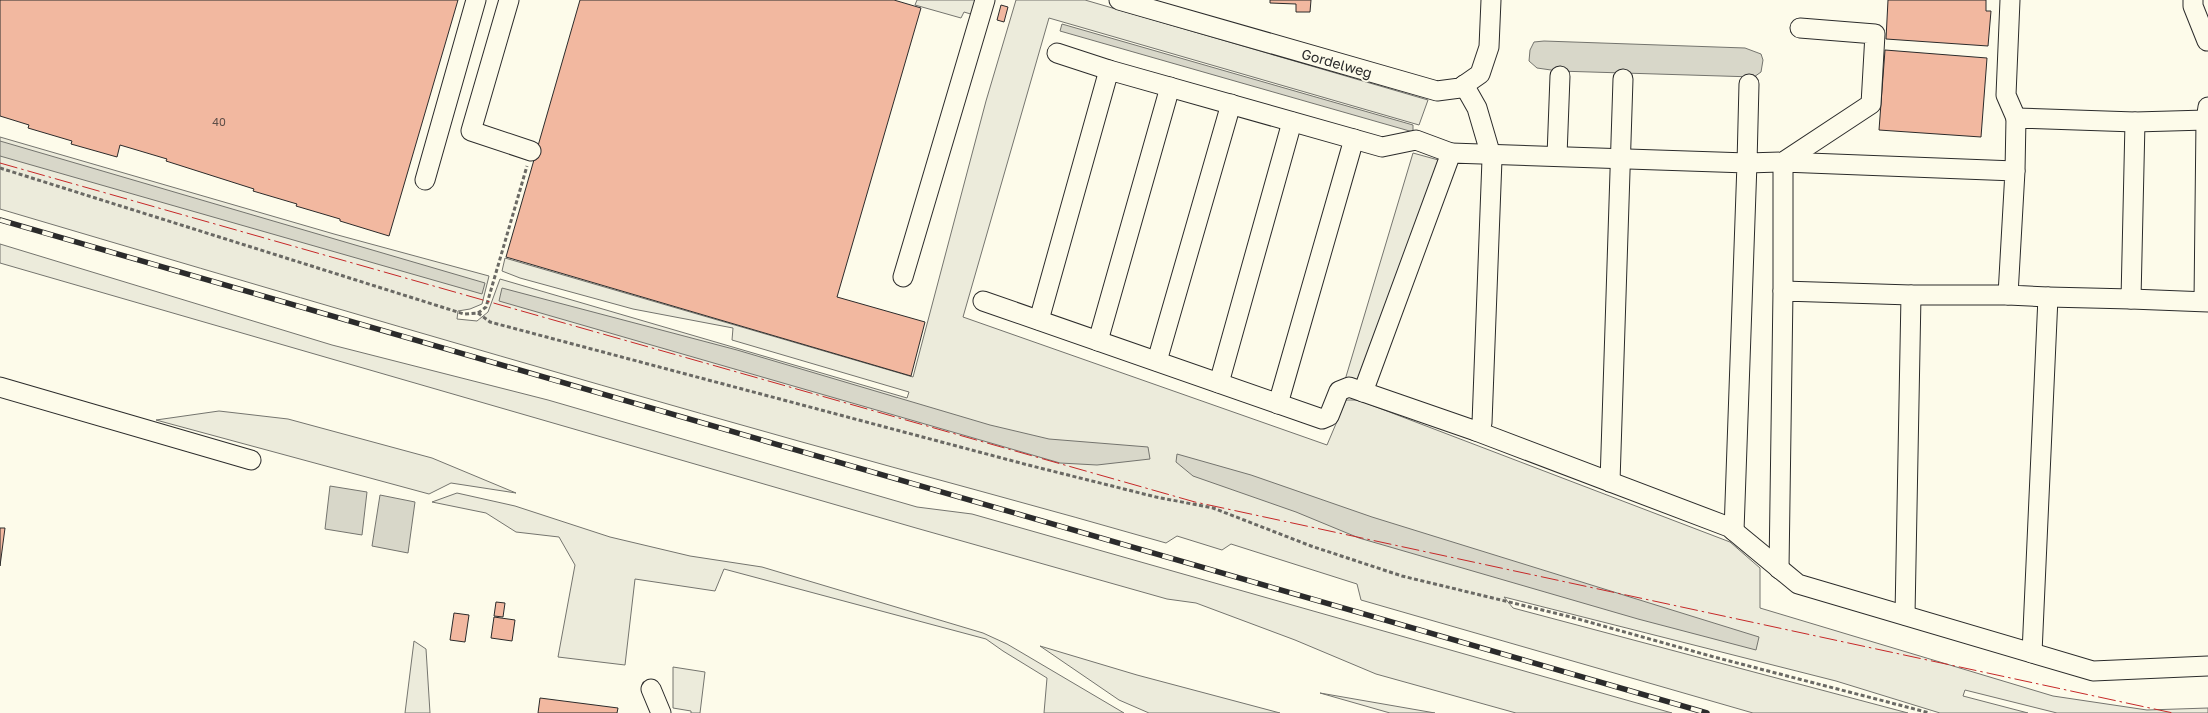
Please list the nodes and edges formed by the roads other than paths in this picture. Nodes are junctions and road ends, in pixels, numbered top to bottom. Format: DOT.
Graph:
graph roads {
  1 [pos="476,0"];
  2 [pos="510,0"];
  3 [pos="985,0"];
  4 [pos="1119,0"];
  5 [pos="1491,0"];
  6 [pos="2010,0"];
  7 [pos="2193,0"];
  8 [pos="1800,28"];
  9 [pos="2208,43"];
  10 [pos="1058,54"];
  11 [pos="1109,70"];
  12 [pos="1560,76"];
  13 [pos="1623,79"];
  14 [pos="1749,84"];
  15 [pos="1464,85"];
  16 [pos="1170,87"];
  17 [pos="1231,104"];
  18 [pos="2207,114"];
  19 [pos="2016,118"];
  20 [pos="1292,122"];
  21 [pos="2135,122"];
  22 [pos="1354,139"];
  23 [pos="531,151"];
  24 [pos="1452,152"];
  25 [pos="1490,154"];
  26 [pos="1557,156"];
  27 [pos="1621,159"];
  28 [pos="1783,162"];
  29 [pos="1747,163"];
  30 [pos="2015,171"];
  31 [pos="425,180"];
  32 [pos="903,277"];
  33 [pos="1783,291"];
  34 [pos="2008,295"];
  35 [pos="1911,296"];
  36 [pos="2048,297"];
  37 [pos="2131,299"];
  38 [pos="983,301"];
  39 [pos="2206,302"];
  40 [pos="1039,320"];
  41 [pos="1098,341"];
  42 [pos="1157,361"];
  43 [pos="1218,383"];
  44 [pos="0,387"];
  45 [pos="1362,392"];
  46 [pos="1278,404"];
  47 [pos="1476,431"];
  48 [pos="251,460"];
  49 [pos="1610,482"];
  50 [pos="1734,531"];
  51 [pos="1779,569"];
  52 [pos="1904,615"];
  53 [pos="2032,653"];
  54 [pos="2208,666"];
  55 [pos="651,689"];
  56 [pos="660,713"];
  1 -- 31 [label="street"];
  2 -- 23 [label="street"];
  3 -- 32 [label="street"];
  4 -- 15 [label="street, Gordelweg"];
  5 -- 15 [label="street, Gordelweg"];
  6 -- 19 [label="street"];
  7 -- 9 [label="street"];
  8 -- 28 [label="street"];
  10 -- 11 [label="street"];
  11 -- 16 [label="street"];
  11 -- 40 [label="street"];
  12 -- 26 [label="street"];
  13 -- 27 [label="street"];
  14 -- 29 [label="street"];
  15 -- 25 [label="street"];
  16 -- 17 [label="street"];
  16 -- 41 [label="street"];
  17 -- 20 [label="street"];
  17 -- 42 [label="street"];
  18 -- 21 [label="street"];
  18 -- 39 [label="street"];
  19 -- 21 [label="street"];
  19 -- 30 [label="street"];
  20 -- 22 [label="street"];
  20 -- 43 [label="street"];
  21 -- 37 [label="street"];
  22 -- 24 [label="street"];
  22 -- 46 [label="street"];
  24 -- 25 [label="street"];
  24 -- 45 [label="street"];
  25 -- 26 [label="street"];
  25 -- 47 [label="street"];
  26 -- 27 [label="street"];
  27 -- 29 [label="street"];
  27 -- 49 [label="street"];
  28 -- 29 [label="street"];
  28 -- 30 [label="street"];
  28 -- 33 [label="street"];
  29 -- 50 [label="street"];
  30 -- 34 [label="street"];
  33 -- 35 [label="street"];
  33 -- 51 [label="street"];
  34 -- 35 [label="street"];
  34 -- 36 [label="street"];
  35 -- 52 [label="street"];
  36 -- 37 [label="street"];
  36 -- 53 [label="street"];
  37 -- 39 [label="street"];
  38 -- 40 [label="street"];
  40 -- 41 [label="street"];
  41 -- 42 [label="street"];
  42 -- 43 [label="street"];
  43 -- 46 [label="street"];
  44 -- 48 [label="street"];
  45 -- 46 [label="street"];
  45 -- 47 [label="street"];
  47 -- 49 [label="street"];
  49 -- 50 [label="street"];
  50 -- 51 [label="street"];
  51 -- 52 [label="street"];
  52 -- 53 [label="street"];
  53 -- 54 [label="street"];
  55 -- 56 [label="street"];
}
